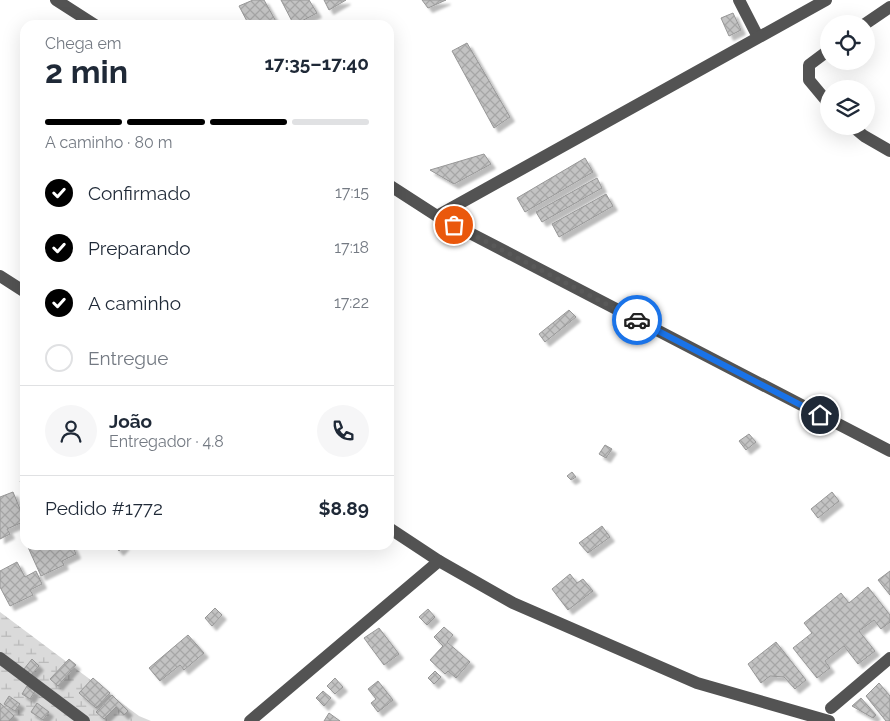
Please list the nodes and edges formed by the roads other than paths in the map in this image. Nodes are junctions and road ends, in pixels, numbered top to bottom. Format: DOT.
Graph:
graph roads {
  1 [pos="56,0"];
  2 [pos="739,0"];
  3 [pos="826,0"];
  4 [pos="890,7"];
  5 [pos="875,17"];
  6 [pos="87,20"];
  7 [pos="758,37"];
  8 [pos="820,57"];
  9 [pos="820,93"];
  10 [pos="863,135"];
  11 [pos="890,151"];
  12 [pos="394,188"];
  13 [pos="437,216"];
  14 [pos="0,276"];
  15 [pos="20,289"];
  16 [pos="890,452"];
  17 [pos="394,531"];
  18 [pos="439,561"];
  19 [pos="0,658"];
  20 [pos="890,658"];
  21 [pos="831,708"];
  22 [pos="84,721"];
  23 [pos="250,721"];
  24 [pos="829,721"];
  1 -- 6 [label="street"];
  2 -- 7 [label="street"];
  3 -- 7 [label="street"];
  4 -- 5 [label="street"];
  7 -- 13 [label="street"];
  8 -- 9 [label="street"];
  10 -- 11 [label="street"];
  12 -- 13 [label="street"];
  13 -- 16 [label="street"];
  14 -- 15 [label="street"];
  17 -- 18 [label="street"];
  18 -- 23 [label="street"];
  18 -- 24 [label="street"];
  19 -- 22 [label="street"];
  20 -- 21 [label="street"];
}
